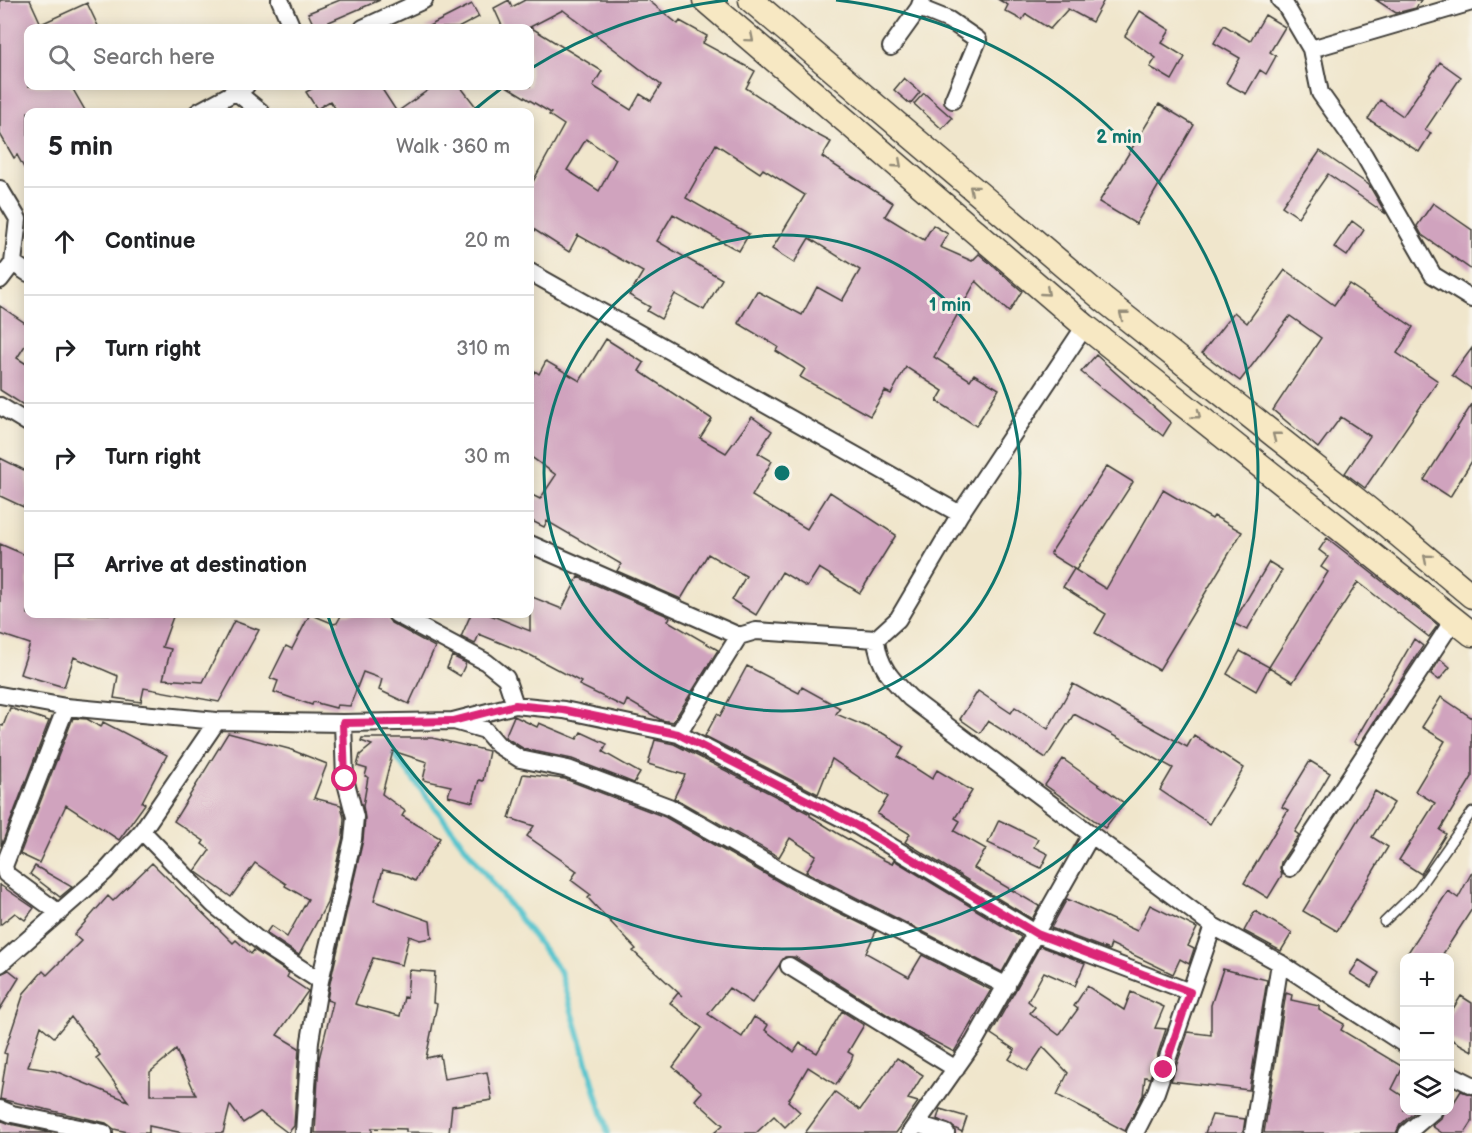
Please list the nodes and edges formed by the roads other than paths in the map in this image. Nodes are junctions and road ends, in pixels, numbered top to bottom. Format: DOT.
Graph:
graph roads {
  1 [pos="280,0"];
  2 [pos="424,0"];
  3 [pos="705,0"];
  4 [pos="751,0"];
  5 [pos="1280,0"];
  6 [pos="1472,2"];
  7 [pos="921,4"];
  8 [pos="290,24"];
  9 [pos="372,24"];
  10 [pos="891,47"];
  11 [pos="1311,49"];
  12 [pos="236,90"];
  13 [pos="242,90"];
  14 [pos="954,100"];
  15 [pos="205,108"];
  16 [pos="258,108"];
  17 [pos="0,189"];
  18 [pos="23,216"];
  19 [pos="13,263"];
  20 [pos="24,270"];
  21 [pos="534,274"];
  22 [pos="0,279"];
  23 [pos="1472,299"];
  24 [pos="1085,326"];
  25 [pos="0,406"];
  26 [pos="24,421"];
  27 [pos="960,514"];
  28 [pos="534,546"];
  29 [pos="1472,596"];
  30 [pos="404,618"];
  31 [pos="1463,626"];
  32 [pos="739,636"];
  33 [pos="876,639"];
  34 [pos="0,695"];
  35 [pos="515,705"];
  36 [pos="66,707"];
  37 [pos="217,721"];
  38 [pos="453,721"];
  39 [pos="343,723"];
  40 [pos="678,734"];
  41 [pos="1472,812"];
  42 [pos="142,831"];
  43 [pos="1091,835"];
  44 [pos="1290,868"];
  45 [pos="59,913"];
  46 [pos="1384,922"];
  47 [pos="1213,926"];
  48 [pos="1037,934"];
  49 [pos="1280,963"];
  50 [pos="0,964"];
  51 [pos="789,966"];
  52 [pos="320,981"];
  53 [pos="1007,986"];
  54 [pos="1190,992"];
  55 [pos="1400,1041"];
  56 [pos="956,1069"];
  57 [pos="0,1109"];
  58 [pos="1428,1115"];
  59 [pos="914,1129"];
  60 [pos="72,1130"];
  61 [pos="104,1133"];
  62 [pos="304,1133"];
  63 [pos="946,1133"];
  64 [pos="1135,1133"];
  65 [pos="1253,1133"];
  66 [pos="1407,1133"];
  1 -- 8 [label="street"];
  2 -- 9 [label="street"];
  3 -- 24 [label="main road, one-way"];
  29 -- 4 [label="main road, one-way"];
  5 -- 11 [label="street"];
  6 -- 11 [label="street"];
  7 -- 10 [label="street"];
  7 -- 14 [label="street"];
  11 -- 23 [label="street"];
  12 -- 15 [label="street"];
  13 -- 16 [label="street"];
  17 -- 18 [label="street"];
  18 -- 19 [label="street"];
  19 -- 20 [label="street"];
  19 -- 22 [label="street"];
  21 -- 27 [label="street"];
  24 -- 27 [label="street"];
  24 -- 31 [label="main road, one-way"];
  25 -- 26 [label="street"];
  27 -- 33 [label="street"];
  28 -- 32 [label="street"];
  30 -- 35 [label="street"];
  31 -- 44 [label="street"];
  32 -- 33 [label="street"];
  32 -- 40 [label="street"];
  33 -- 43 [label="street"];
  34 -- 36 [label="street"];
  35 -- 38 [label="street"];
  35 -- 40 [label="street"];
  36 -- 37 [label="street"];
  36 -- 45 [label="street"];
  37 -- 39 [label="street"];
  37 -- 42 [label="street"];
  38 -- 39 [label="street"];
  38 -- 53 [label="street"];
  39 -- 52 [label="street"];
  40 -- 48 [label="street"];
  41 -- 46 [label="lane"];
  42 -- 45 [label="street"];
  42 -- 52 [label="street"];
  43 -- 47 [label="street"];
  43 -- 48 [label="street"];
  45 -- 50 [label="street"];
  47 -- 49 [label="street"];
  47 -- 54 [label="street"];
  48 -- 53 [label="street"];
  48 -- 54 [label="street"];
  49 -- 55 [label="street"];
  49 -- 65 [label="street"];
  51 -- 56 [label="street"];
  52 -- 62 [label="street"];
  53 -- 56 [label="street"];
  54 -- 64 [label="street"];
  56 -- 59 [label="street"];
  57 -- 60 [label="street"];
  58 -- 66 [label="street"];
  59 -- 63 [label="street"];
  60 -- 61 [label="street"];
}
